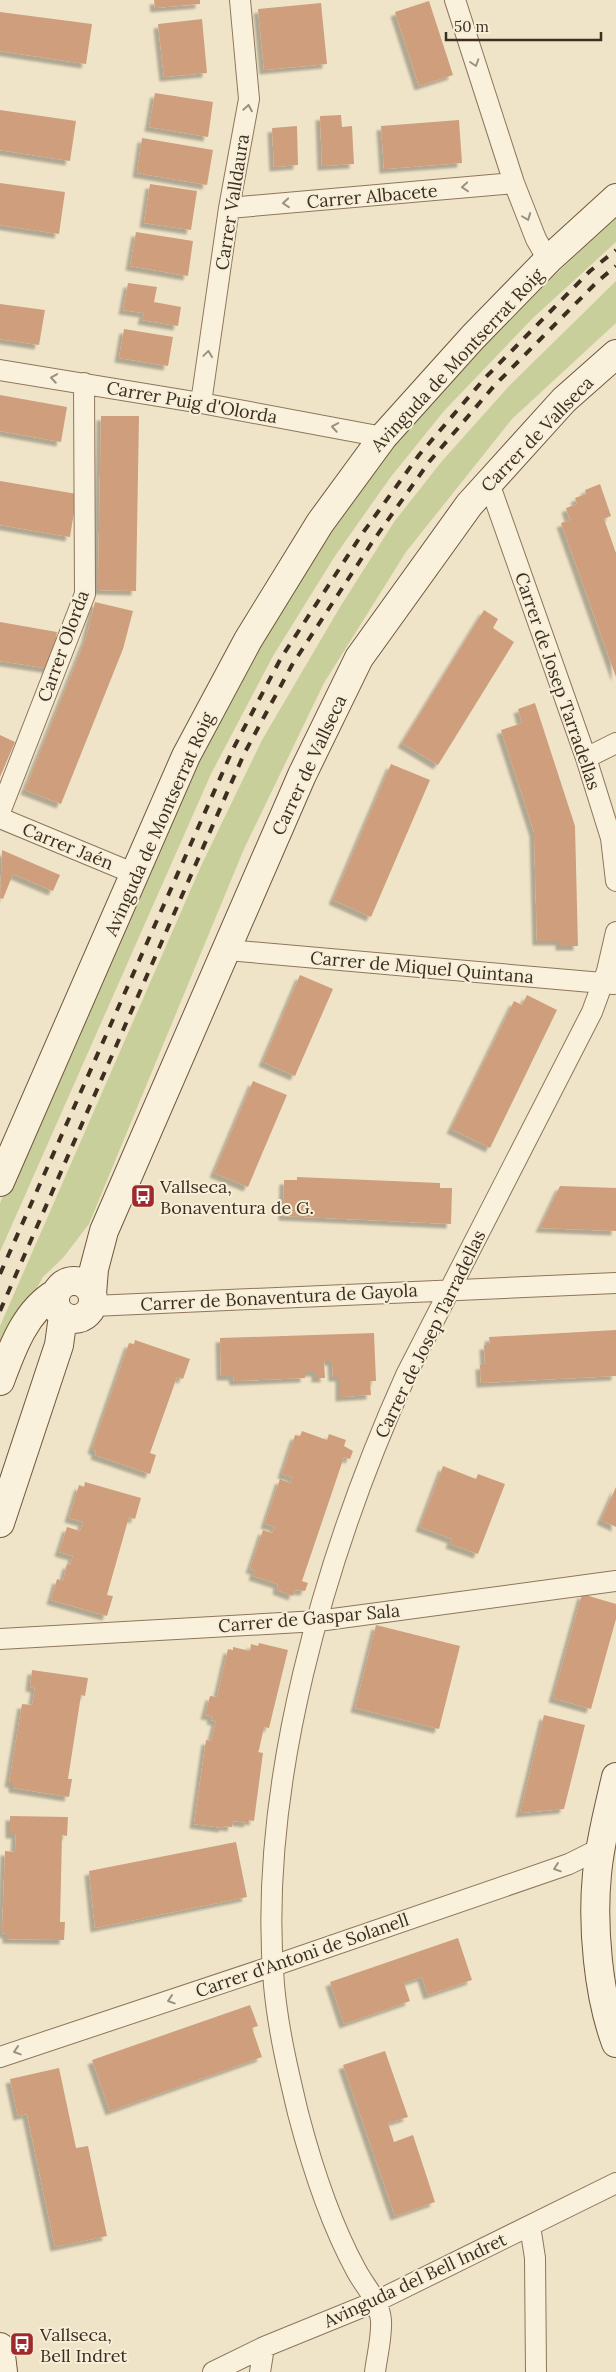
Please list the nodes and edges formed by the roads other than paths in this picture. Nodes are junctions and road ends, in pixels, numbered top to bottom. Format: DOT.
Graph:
graph roads {
  1 [pos="240,0"];
  2 [pos="454,0"];
  3 [pos="514,183"];
  4 [pos="616,198"];
  5 [pos="229,208"];
  6 [pos="548,260"];
  7 [pos="616,354"];
  8 [pos="0,370"];
  9 [pos="84,383"];
  10 [pos="201,403"];
  11 [pos="383,437"];
  12 [pos="489,483"];
  13 [pos="616,744"];
  14 [pos="586,758"];
  15 [pos="0,812"];
  16 [pos="0,818"];
  17 [pos="135,874"];
  18 [pos="616,881"];
  19 [pos="616,932"];
  20 [pos="227,950"];
  21 [pos="609,984"];
  22 [pos="0,1182"];
  23 [pos="616,1282"];
  24 [pos="450,1289"];
  25 [pos="73,1303"];
  26 [pos="0,1381"];
  27 [pos="0,1523"];
  28 [pos="616,1581"];
  29 [pos="318,1621"];
  30 [pos="0,1639"];
  31 [pos="616,1777"];
  32 [pos="601,1848"];
  33 [pos="273,1966"];
  34 [pos="616,2043"];
  35 [pos="0,2056"];
  36 [pos="616,2183"];
  37 [pos="530,2226"];
  38 [pos="377,2301"];
  39 [pos="0,2347"];
  40 [pos="264,2347"];
  41 [pos="3,2372"];
  42 [pos="212,2372"];
  43 [pos="260,2372"];
  44 [pos="374,2372"];
  45 [pos="536,2372"];
  5 -- 1 [label="street, Carrer Valldaura, one-way"];
  2 -- 3 [label="street, one-way"];
  3 -- 5 [label="street, Carrer Albacete, one-way"];
  3 -- 6 [label="street, one-way"];
  4 -- 6 [label="street, Avinguda de Montserrat Roig"];
  10 -- 5 [label="street, Carrer Valldaura, one-way"];
  6 -- 11 [label="street, Avinguda de Montserrat Roig"];
  7 -- 12 [label="street, Carrer de Vallseca"];
  9 -- 8 [label="street, Carrer Puig d'Olorda, one-way"];
  9 -- 10 [label="street, Carrer Puig d'Olorda"];
  9 -- 15 [label="street, Carrer Olorda"];
  11 -- 10 [label="street, Carrer Puig d'Olorda, one-way"];
  11 -- 17 [label="street, Avinguda de Montserrat Roig"];
  12 -- 14 [label="street, Carrer de Josep Tarradellas"];
  12 -- 20 [label="street, Carrer de Vallseca"];
  13 -- 14 [label="street"];
  14 -- 18 [label="street, Carrer de Josep Tarradellas"];
  16 -- 17 [label="street, Carrer Jaén"];
  17 -- 22 [label="street, Avinguda de Montserrat Roig"];
  19 -- 21 [label="street, Carrer de Josep Tarradellas"];
  20 -- 21 [label="street, Carrer de Miquel Quintana"];
  20 -- 25 [label="street, Carrer de Vallseca"];
  21 -- 24 [label="street, Carrer de Josep Tarradellas"];
  23 -- 24 [label="street, Carrer de Bonaventura de Gayola"];
  24 -- 25 [label="street, Carrer de Bonaventura de Gayola"];
  24 -- 29 [label="street, Carrer de Josep Tarradellas"];
  25 -- 26 [label="street"];
  25 -- 27 [label="street, Carrer de Vallseca"];
  28 -- 29 [label="street, Carrer de Gaspar Sala"];
  29 -- 30 [label="street, Carrer de Gaspar Sala"];
  29 -- 33 [label="street, Carrer de Josep Tarradellas"];
  31 -- 32 [label="street"];
  32 -- 33 [label="street, Carrer d'Antoni de Solanell, one-way"];
  32 -- 34 [label="street"];
  33 -- 35 [label="street, Carrer d'Antoni de Solanell, one-way"];
  33 -- 38 [label="street, Carrer de Josep Tarradellas"];
  36 -- 37 [label="street, Avinguda del Bell Indret"];
  37 -- 38 [label="street, Avinguda del Bell Indret"];
  37 -- 45 [label="street"];
  38 -- 40 [label="street, Avinguda del Bell Indret"];
  38 -- 44 [label="street"];
  39 -- 41 [label="street"];
  40 -- 42 [label="street, Avinguda del Bell Indret"];
  40 -- 43 [label="street"];
}
